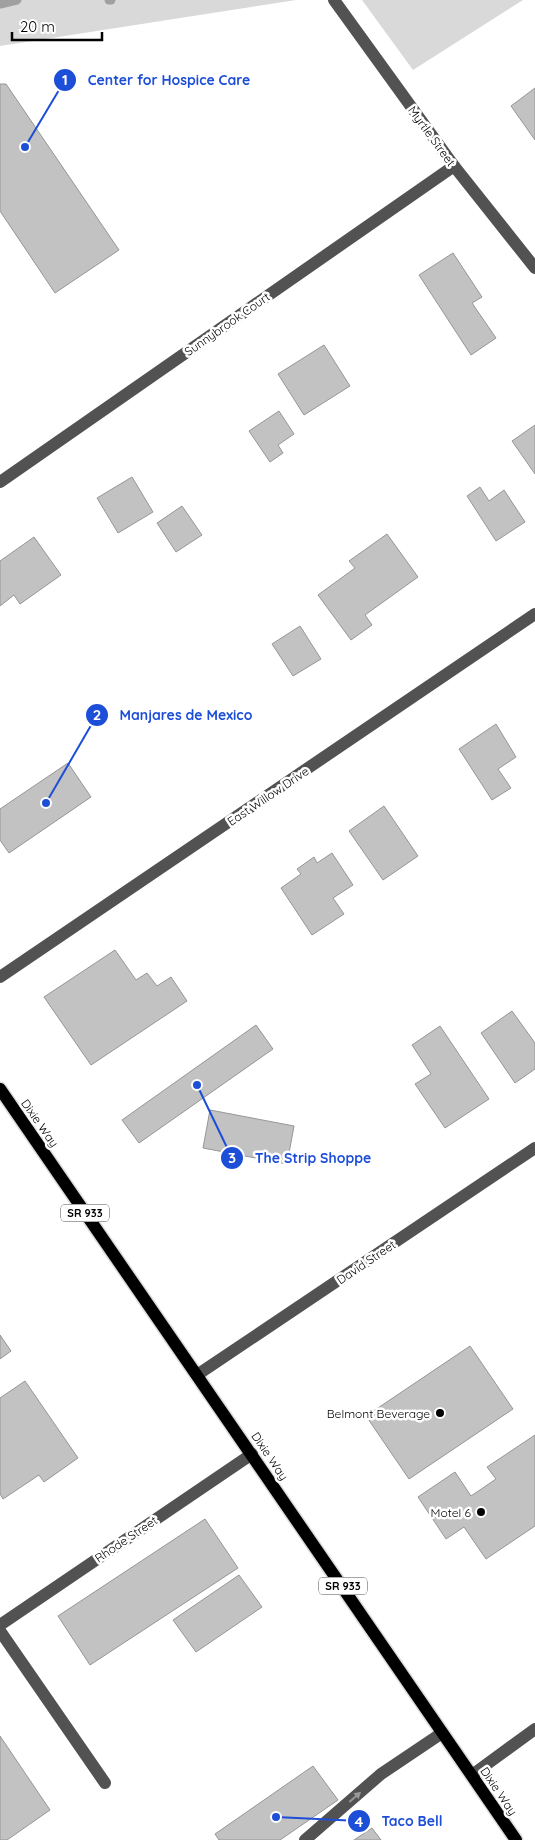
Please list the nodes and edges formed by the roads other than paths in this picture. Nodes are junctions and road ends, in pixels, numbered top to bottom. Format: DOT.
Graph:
graph roads {
  1 [pos="334,0"];
  2 [pos="454,166"];
  3 [pos="535,268"];
  4 [pos="0,482"];
  5 [pos="535,614"];
  6 [pos="0,977"];
  7 [pos="1,1092"];
  8 [pos="535,1148"];
  9 [pos="197,1375"];
  10 [pos="252,1454"];
  11 [pos="0,1625"];
  12 [pos="0,1631"];
  13 [pos="535,1729"];
  14 [pos="442,1733"];
  15 [pos="472,1775"];
  16 [pos="104,1783"];
  17 [pos="305,1840"];
  18 [pos="516,1840"];
  1 -- 2 [label="street, Myrtle Street"];
  2 -- 3 [label="street, Myrtle Street"];
  2 -- 4 [label="street, Sunnybrook Court"];
  5 -- 6 [label="street, East Willow Drive"];
  7 -- 9 [label="main road, Dixie Way / SR 933"];
  8 -- 9 [label="street, David Street"];
  9 -- 10 [label="main road, Dixie Way / SR 933"];
  10 -- 11 [label="street, Rhode Street"];
  10 -- 14 [label="main road, Dixie Way / SR 933"];
  12 -- 16 [label="street"];
  13 -- 15 [label="street"];
  14 -- 15 [label="main road, Dixie Way / SR 933"];
  17 -- 14 [label="street, one-way"];
  15 -- 18 [label="main road, Dixie Way / SR 933"];
}
